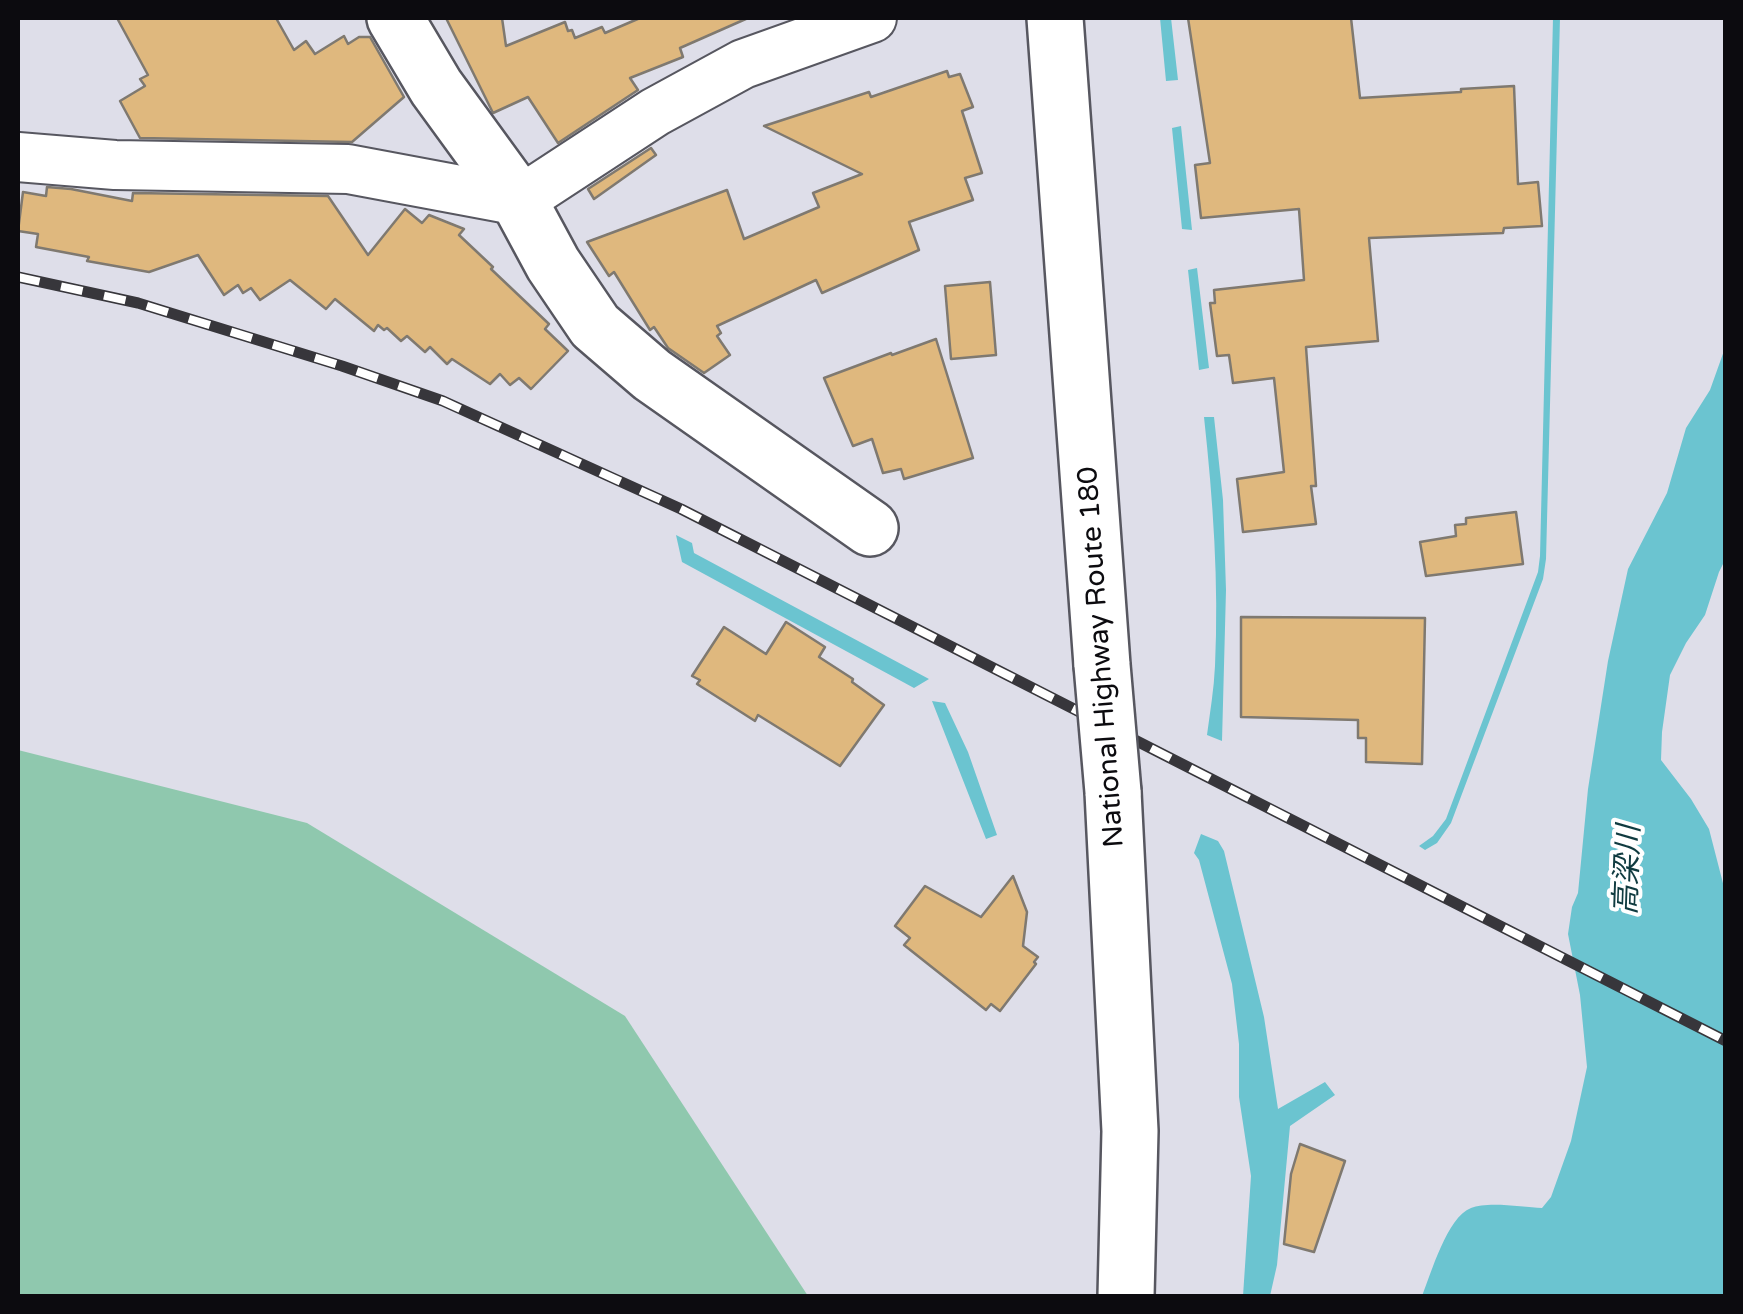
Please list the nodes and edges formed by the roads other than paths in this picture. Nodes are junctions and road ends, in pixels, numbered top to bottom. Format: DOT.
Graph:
graph roads {
  1 [pos="395,18"];
  2 [pos="872,18"];
  3 [pos="1054,18"];
  4 [pos="18,157"];
  5 [pos="519,201"];
  6 [pos="870,528"];
  7 [pos="1126,1296"];
  1 -- 5 [label="main road"];
  2 -- 5 [label="street"];
  3 -- 7 [label="main road, National Highway Route 180, bridge"];
  4 -- 5 [label="street"];
  5 -- 6 [label="main road"];
}
